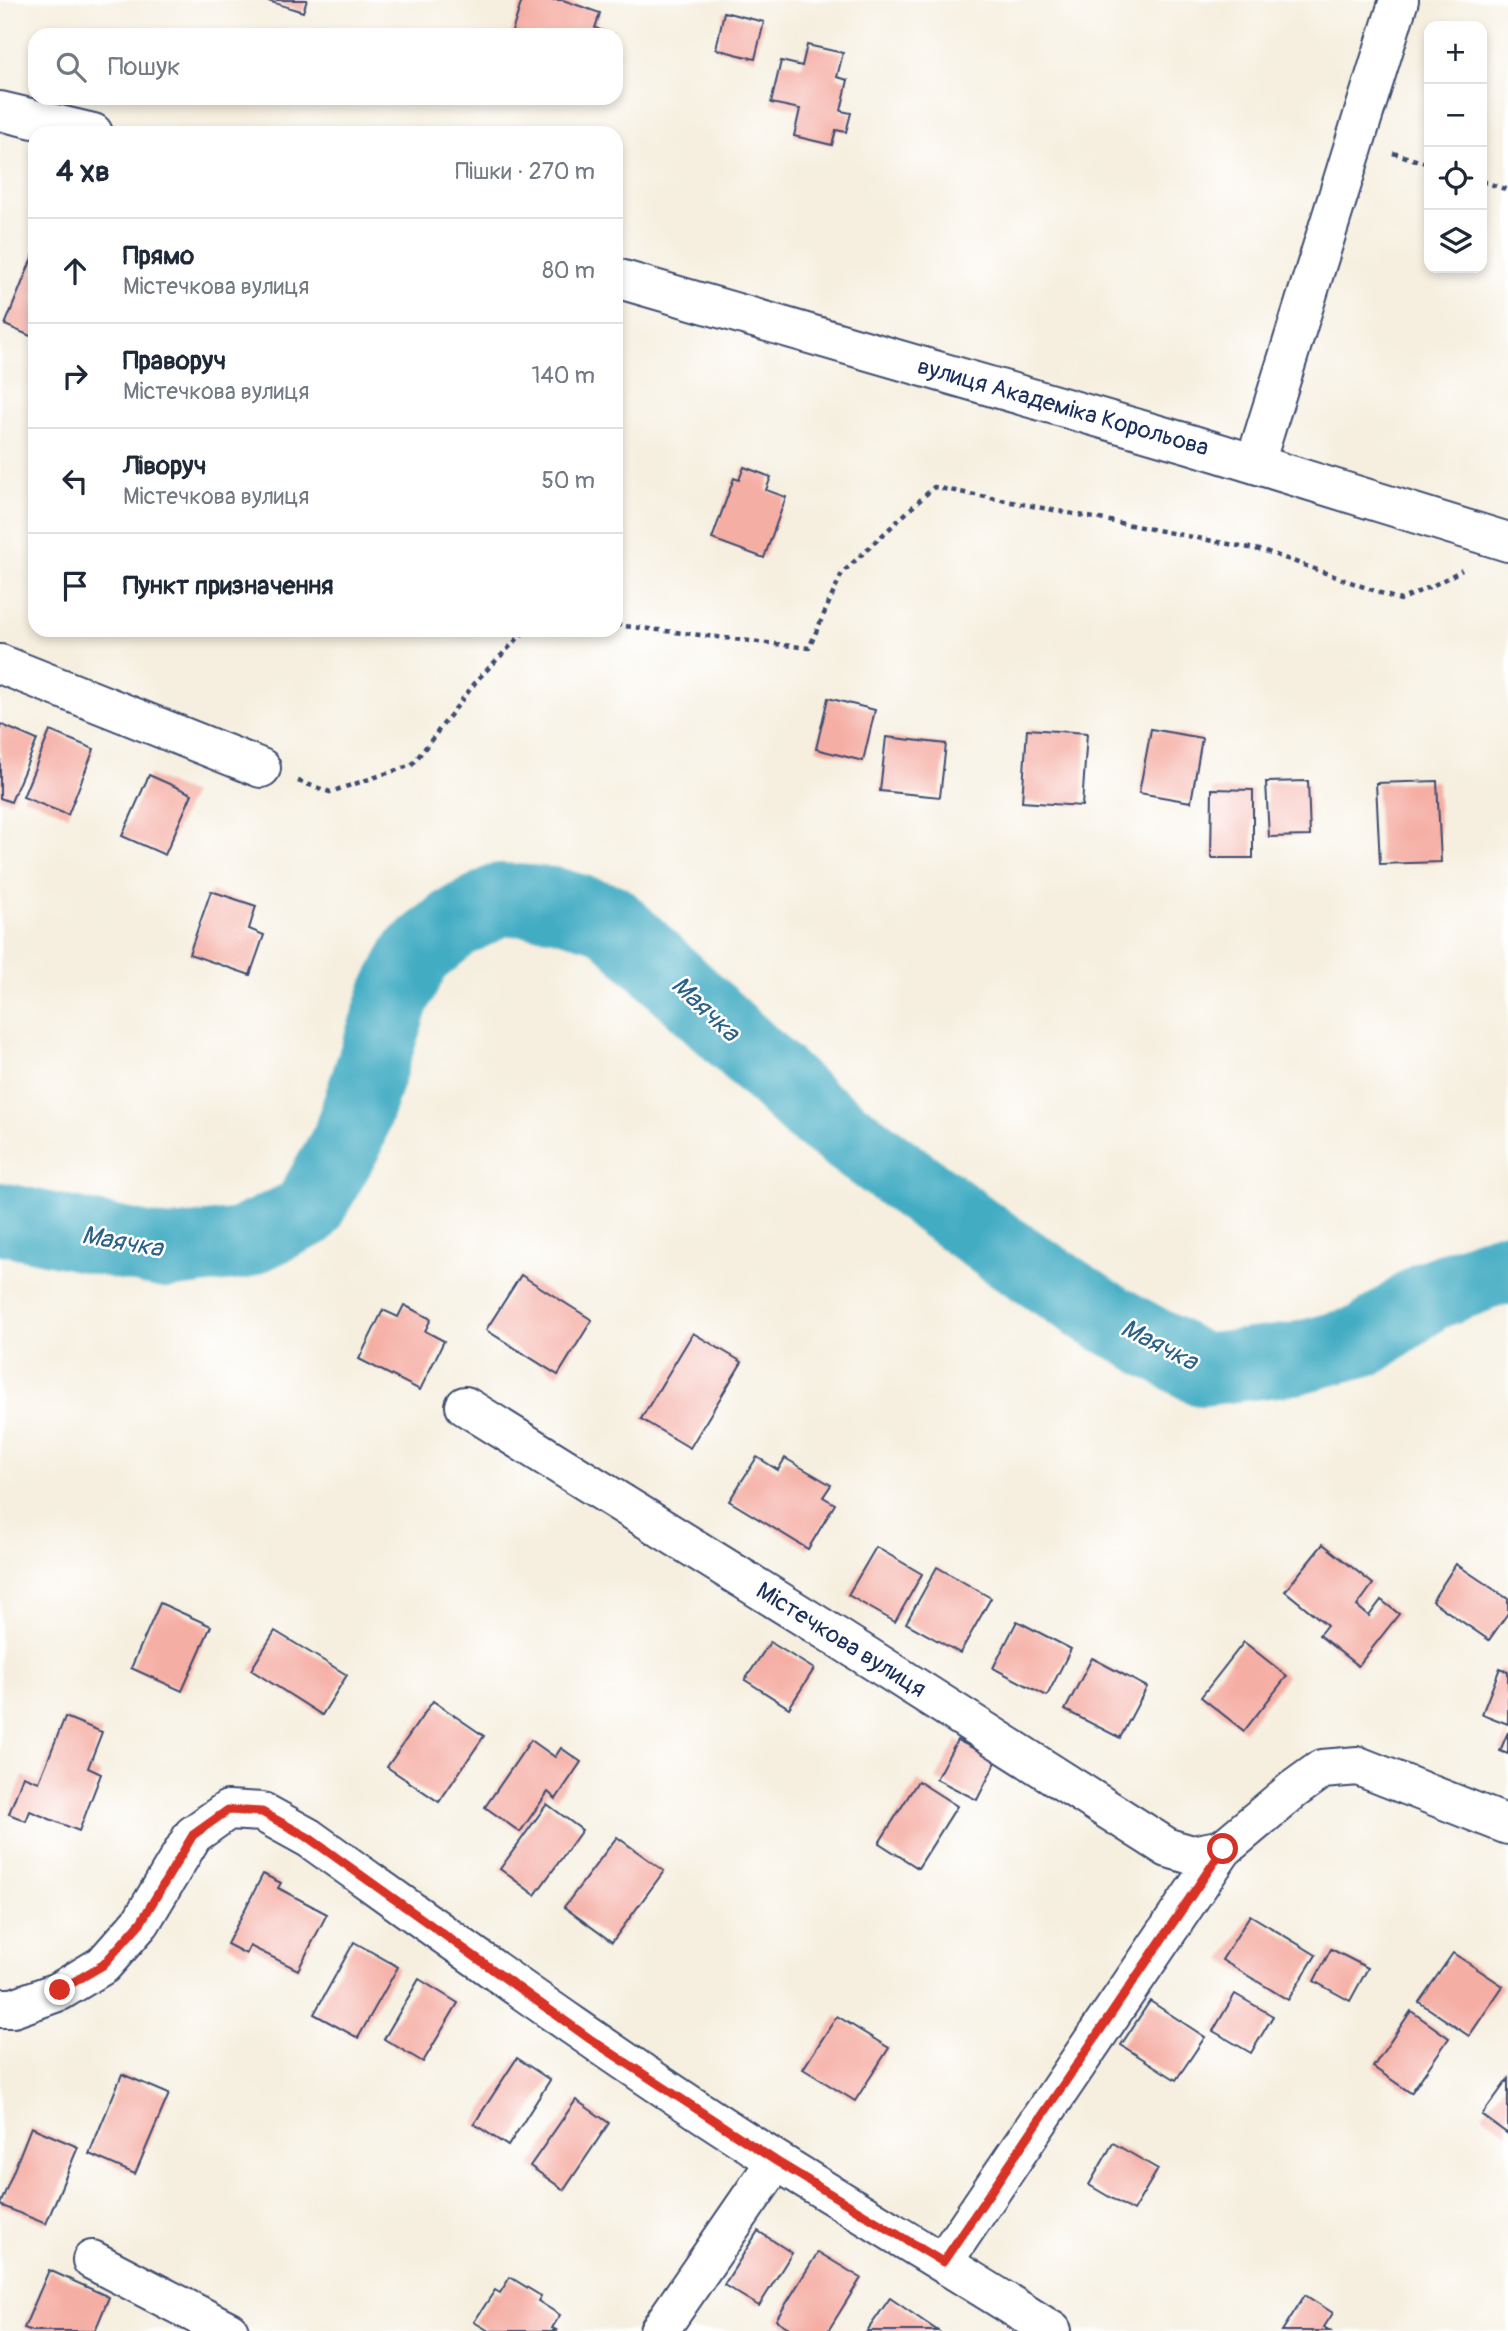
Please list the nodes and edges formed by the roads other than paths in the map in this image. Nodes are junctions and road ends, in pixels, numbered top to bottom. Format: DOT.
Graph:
graph roads {
  1 [pos="1399,0"];
  2 [pos="0,111"];
  3 [pos="63,126"];
  4 [pos="623,280"];
  5 [pos="1255,463"];
  6 [pos="1508,542"];
  7 [pos="0,663"];
  8 [pos="261,768"];
  9 [pos="465,1406"];
  10 [pos="1508,1825"];
  11 [pos="1223,1849"];
  12 [pos="0,2008"];
  13 [pos="776,2161"];
  14 [pos="92,2260"];
  15 [pos="943,2262"];
  16 [pos="229,2331"];
  17 [pos="659,2331"];
  18 [pos="1052,2331"];
  1 -- 5 [label="street"];
  2 -- 3 [label="street"];
  4 -- 5 [label="street, вулиця Академіка Корольова"];
  5 -- 6 [label="street, вулиця Академіка Корольова"];
  7 -- 8 [label="street"];
  9 -- 11 [label="street, Містечкова вулиця"];
  10 -- 11 [label="street"];
  11 -- 15 [label="street"];
  12 -- 13 [label="street"];
  13 -- 15 [label="street"];
  13 -- 17 [label="street"];
  14 -- 16 [label="street"];
  15 -- 18 [label="street"];
}
